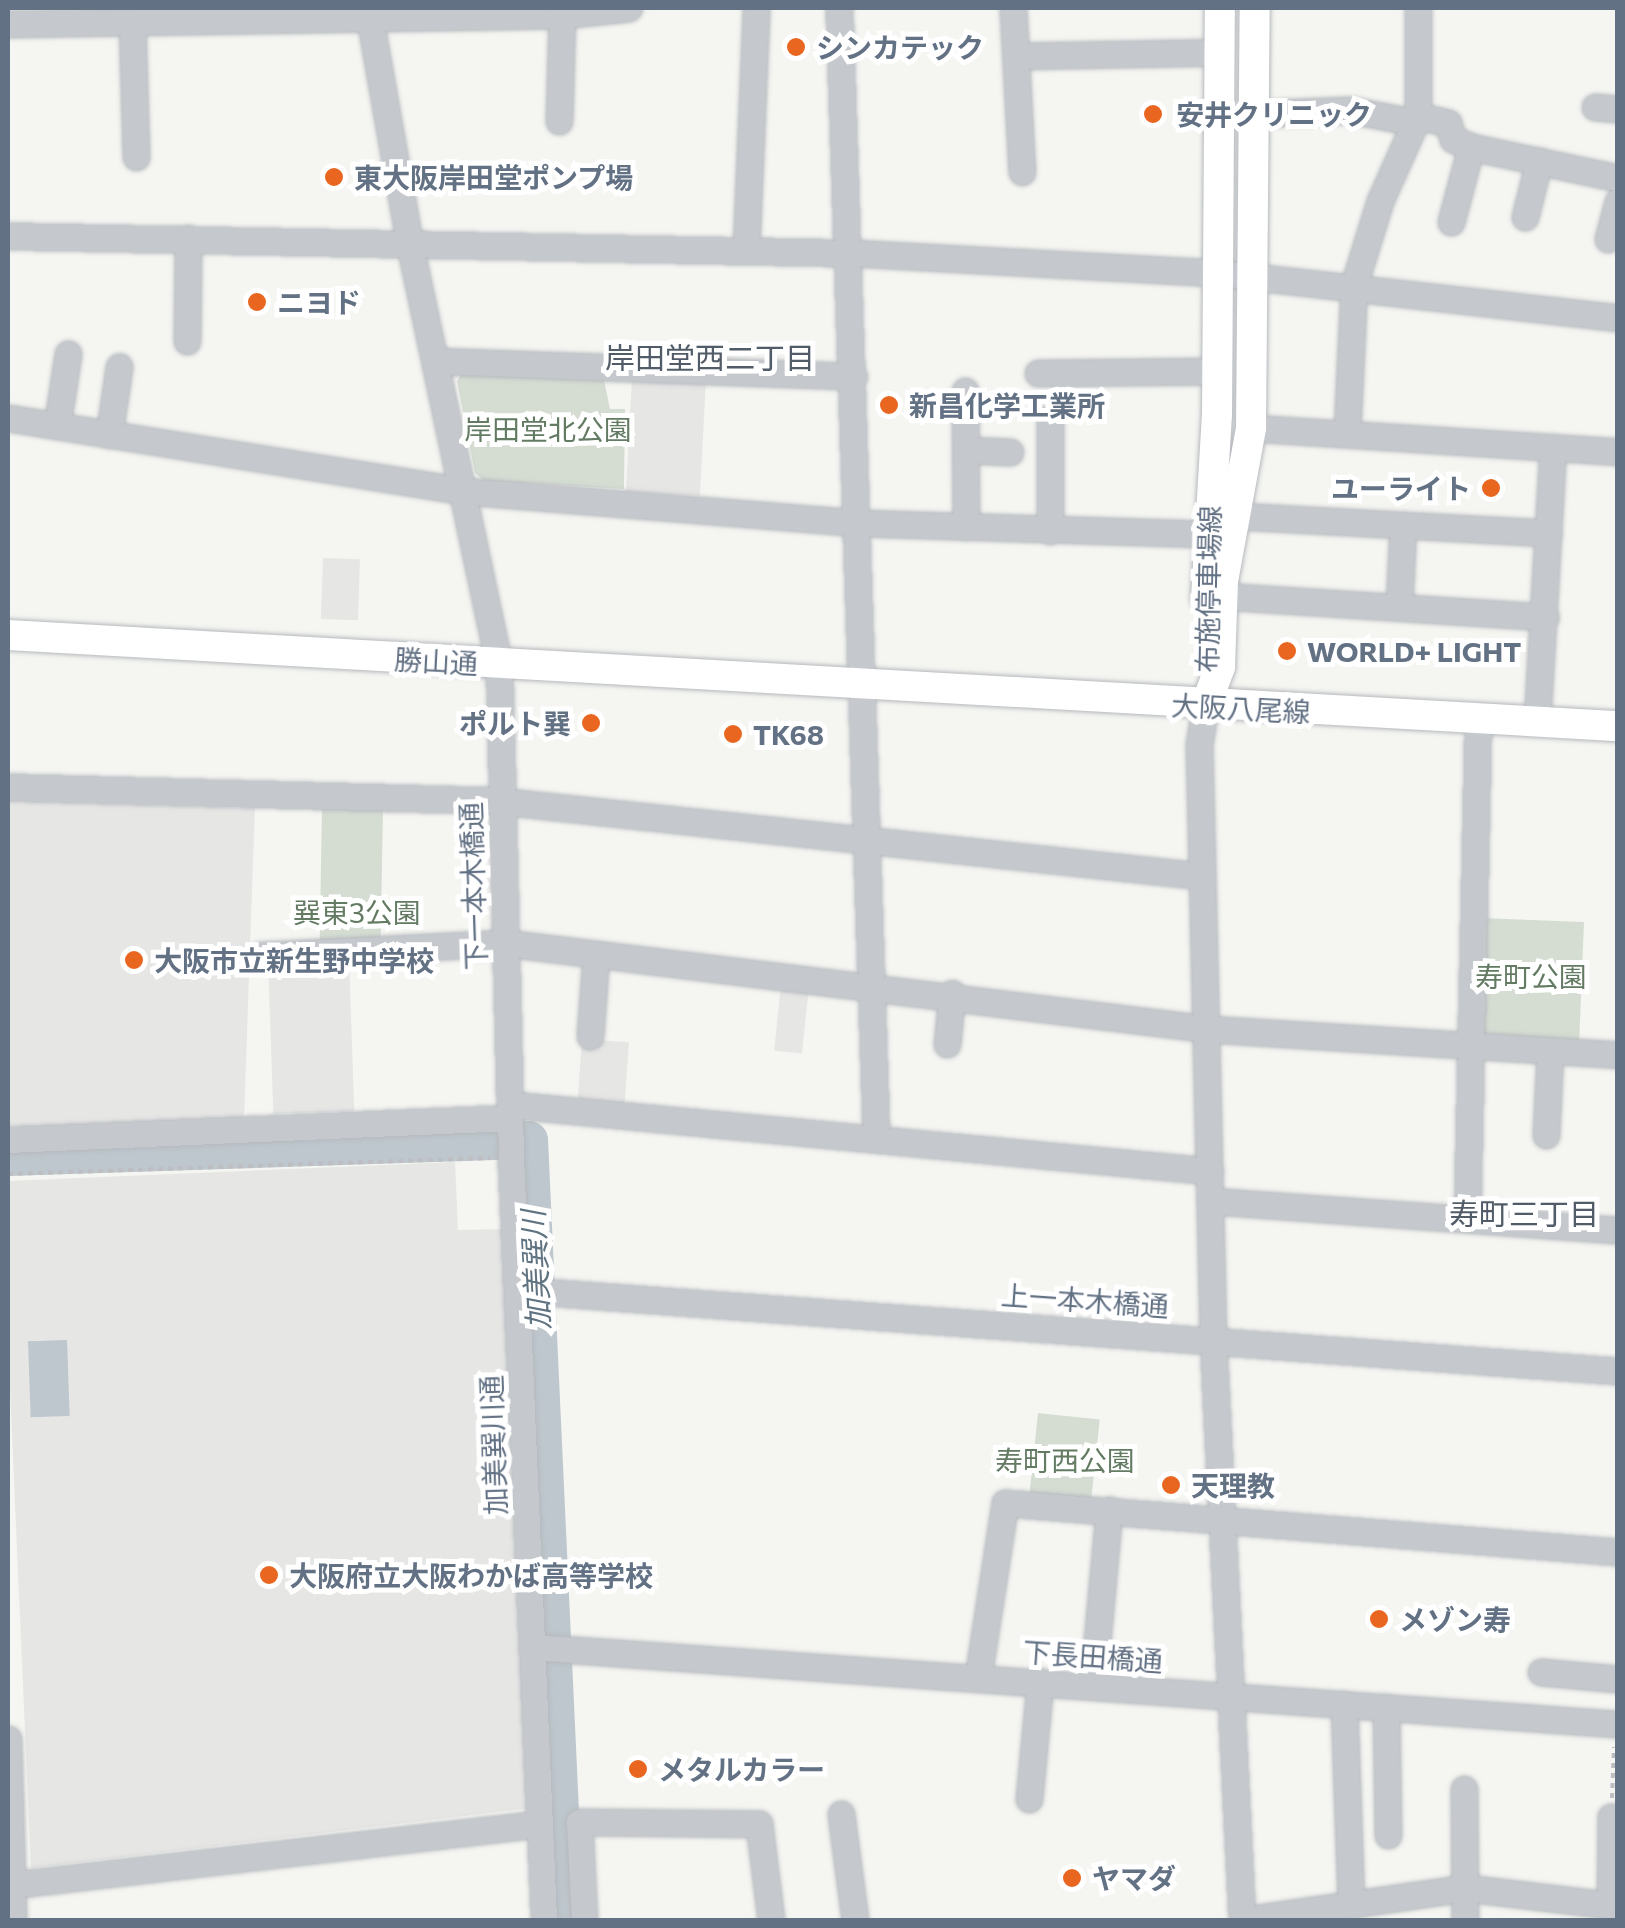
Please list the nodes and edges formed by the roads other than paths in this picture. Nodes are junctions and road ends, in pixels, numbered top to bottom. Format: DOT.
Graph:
graph roads {
  1 [pos="616,8"];
  2 [pos="756,8"];
  3 [pos="840,8"];
  4 [pos="1013,8"];
  5 [pos="1220,8"];
  6 [pos="1255,8"];
  7 [pos="1418,8"];
  8 [pos="496,12"];
  9 [pos="62,14"];
  10 [pos="376,15"];
  11 [pos="562,16"];
  12 [pos="132,21"];
  13 [pos="8,24"];
  14 [pos="1220,52"];
  15 [pos="1018,56"];
  16 [pos="1274,113"];
  17 [pos="1416,119"];
  18 [pos="559,121"];
  19 [pos="1471,146"];
  20 [pos="136,157"];
  21 [pos="1539,161"];
  22 [pos="1022,172"];
  23 [pos="1618,178"];
  24 [pos="1618,202"];
  25 [pos="1526,217"];
  26 [pos="1451,222"];
  27 [pos="8,236"];
  28 [pos="188,238"];
  29 [pos="1608,239"];
  30 [pos="409,241"];
  31 [pos="746,250"];
  32 [pos="850,253"];
  33 [pos="1219,273"];
  34 [pos="1251,276"];
  35 [pos="1354,284"];
  36 [pos="1618,318"];
  37 [pos="187,340"];
  38 [pos="68,354"];
  39 [pos="435,362"];
  40 [pos="118,367"];
  41 [pos="1218,371"];
  42 [pos="1038,372"];
  43 [pos="854,376"];
  44 [pos="965,391"];
  45 [pos="8,418"];
  46 [pos="1050,418"];
  47 [pos="57,426"];
  48 [pos="1251,428"];
  49 [pos="1347,432"];
  50 [pos="109,434"];
  51 [pos="1553,447"];
  52 [pos="966,450"];
  53 [pos="1010,452"];
  54 [pos="1618,452"];
  55 [pos="464,491"];
  56 [pos="1236,516"];
  57 [pos="859,524"];
  58 [pos="1403,526"];
  59 [pos="966,528"];
  60 [pos="1050,531"];
  61 [pos="1549,533"];
  62 [pos="1206,534"];
  63 [pos="1222,596"];
  64 [pos="1399,607"];
  65 [pos="1545,617"];
  66 [pos="8,634"];
  67 [pos="500,664"];
  68 [pos="864,686"];
  69 [pos="1205,707"];
  70 [pos="1478,719"];
  71 [pos="1538,722"];
  72 [pos="1618,726"];
  73 [pos="8,787"];
  74 [pos="498,801"];
  75 [pos="868,842"];
  76 [pos="1202,876"];
  77 [pos="505,944"];
  78 [pos="596,954"];
  79 [pos="262,955"];
  80 [pos="873,986"];
  81 [pos="952,993"];
  82 [pos="1208,1030"];
  83 [pos="590,1036"];
  84 [pos="947,1044"];
  85 [pos="1470,1048"];
  86 [pos="1550,1051"];
  87 [pos="1618,1056"];
  88 [pos="511,1131"];
  89 [pos="1546,1135"];
  90 [pos="876,1138"];
  91 [pos="8,1140"];
  92 [pos="1210,1170"];
  93 [pos="1210,1201"];
  94 [pos="1467,1219"];
  95 [pos="1618,1230"];
  96 [pos="530,1292"];
  97 [pos="1214,1340"];
  98 [pos="1618,1371"];
  99 [pos="1109,1510"];
  100 [pos="1222,1519"];
  101 [pos="1618,1552"];
  102 [pos="546,1647"];
  103 [pos="1541,1672"];
  104 [pos="978,1678"];
  105 [pos="1618,1679"];
  106 [pos="1040,1682"];
  107 [pos="1092,1686"];
  108 [pos="1618,1690"];
  109 [pos="1232,1696"];
  110 [pos="1344,1704"];
  111 [pos="1386,1708"];
  112 [pos="1616,1724"];
  113 [pos="8,1738"];
  114 [pos="1464,1789"];
  115 [pos="1030,1800"];
  116 [pos="841,1814"];
  117 [pos="1614,1817"];
  118 [pos="539,1824"];
  119 [pos="1388,1836"];
  120 [pos="12,1885"];
  121 [pos="1466,1888"];
  122 [pos="1350,1905"];
  123 [pos="1614,1906"];
  124 [pos="13,1920"];
  125 [pos="544,1920"];
  126 [pos="584,1920"];
  127 [pos="771,1920"];
  128 [pos="855,1920"];
  129 [pos="1243,1920"];
  130 [pos="1464,1920"];
  1 -- 11 [label="street"];
  2 -- 31 [label="street"];
  3 -- 32 [label="street"];
  4 -- 15 [label="street"];
  5 -- 14 [label="main road, 布施停車場線"];
  6 -- 34 [label="main road, 布施停車場線"];
  7 -- 17 [label="street"];
  8 -- 10 [label="street"];
  8 -- 11 [label="street"];
  9 -- 12 [label="street"];
  9 -- 13 [label="street"];
  10 -- 12 [label="street"];
  10 -- 30 [label="street, 下一本木橋通"];
  11 -- 18 [label="street"];
  12 -- 20 [label="street"];
  14 -- 15 [label="street"];
  14 -- 33 [label="main road, 布施停車場線"];
  15 -- 22 [label="street"];
  16 -- 17 [label="street"];
  17 -- 19 [label="street"];
  17 -- 35 [label="street"];
  19 -- 21 [label="street"];
  19 -- 26 [label="street"];
  21 -- 23 [label="street"];
  21 -- 25 [label="street"];
  24 -- 29 [label="street"];
  27 -- 28 [label="street"];
  28 -- 30 [label="street"];
  28 -- 37 [label="street"];
  30 -- 31 [label="street"];
  30 -- 39 [label="street, 下一本木橋通"];
  31 -- 32 [label="street"];
  32 -- 33 [label="street"];
  32 -- 43 [label="street"];
  33 -- 34 [label="street"];
  33 -- 41 [label="main road, 布施停車場線"];
  34 -- 35 [label="street"];
  34 -- 48 [label="main road, 布施停車場線"];
  35 -- 36 [label="street"];
  35 -- 49 [label="street"];
  38 -- 47 [label="street"];
  39 -- 43 [label="street"];
  39 -- 55 [label="street, 下一本木橋通"];
  40 -- 50 [label="street"];
  41 -- 42 [label="street"];
  41 -- 62 [label="main road, 布施停車場線"];
  43 -- 57 [label="street"];
  44 -- 52 [label="street"];
  45 -- 47 [label="street"];
  46 -- 60 [label="street"];
  47 -- 50 [label="street"];
  48 -- 49 [label="street"];
  48 -- 56 [label="main road, 布施停車場線"];
  49 -- 51 [label="street"];
  50 -- 55 [label="street"];
  51 -- 54 [label="street"];
  51 -- 61 [label="street"];
  52 -- 53 [label="street"];
  52 -- 59 [label="street"];
  55 -- 57 [label="street"];
  55 -- 67 [label="street, 下一本木橋通"];
  56 -- 58 [label="street"];
  56 -- 63 [label="main road, 布施停車場線"];
  57 -- 59 [label="street"];
  57 -- 68 [label="street"];
  58 -- 61 [label="street"];
  58 -- 64 [label="street"];
  59 -- 60 [label="street"];
  60 -- 62 [label="street"];
  61 -- 65 [label="street"];
  62 -- 69 [label="main road, 布施停車場線"];
  63 -- 64 [label="street"];
  63 -- 69 [label="main road, 布施停車場線"];
  64 -- 65 [label="street"];
  65 -- 71 [label="street"];
  66 -- 67 [label="main road, 勝山通"];
  67 -- 68 [label="main road, 勝山通"];
  67 -- 74 [label="street, 下一本木橋通"];
  68 -- 69 [label="main road, 大阪八尾線"];
  68 -- 75 [label="street"];
  69 -- 70 [label="main road, 大阪八尾線"];
  69 -- 76 [label="street"];
  70 -- 71 [label="main road, 大阪八尾線"];
  70 -- 85 [label="street"];
  71 -- 72 [label="main road, 大阪八尾線"];
  73 -- 74 [label="street"];
  74 -- 75 [label="street"];
  74 -- 77 [label="street, 下一本木橋通"];
  75 -- 76 [label="street"];
  75 -- 80 [label="street"];
  76 -- 82 [label="street"];
  77 -- 78 [label="street"];
  77 -- 79 [label="street"];
  77 -- 88 [label="street, 下一本木橋通"];
  78 -- 80 [label="street"];
  78 -- 83 [label="street"];
  80 -- 81 [label="street"];
  80 -- 90 [label="street"];
  81 -- 82 [label="street"];
  81 -- 84 [label="street"];
  82 -- 85 [label="street"];
  82 -- 92 [label="street"];
  85 -- 86 [label="street"];
  85 -- 94 [label="street"];
  86 -- 87 [label="street"];
  86 -- 89 [label="street"];
  88 -- 90 [label="street"];
  88 -- 91 [label="street"];
  88 -- 96 [label="street, 加美巽川通"];
  90 -- 92 [label="street"];
  92 -- 93 [label="street"];
  93 -- 94 [label="street"];
  93 -- 97 [label="street"];
  94 -- 95 [label="street"];
  96 -- 97 [label="street, 上一本木橋通"];
  96 -- 102 [label="street, 加美巽川通"];
  97 -- 98 [label="street, 上一本木橋通"];
  97 -- 100 [label="street"];
  99 -- 100 [label="street"];
  99 -- 104 [label="street"];
  99 -- 107 [label="street"];
  100 -- 101 [label="street"];
  100 -- 109 [label="street"];
  102 -- 104 [label="street, 下長田橋通"];
  102 -- 118 [label="street, 加美巽川通"];
  103 -- 105 [label="street"];
  104 -- 106 [label="street, 下長田橋通"];
  106 -- 107 [label="street, 下長田橋通"];
  106 -- 115 [label="street"];
  107 -- 109 [label="street, 下長田橋通"];
  108 -- 112 [label="street"];
  109 -- 110 [label="street, 下長田橋通"];
  109 -- 129 [label="street"];
  110 -- 111 [label="street, 下長田橋通"];
  110 -- 122 [label="street"];
  111 -- 112 [label="street, 下長田橋通"];
  111 -- 119 [label="street"];
  113 -- 120 [label="street"];
  114 -- 121 [label="street"];
  116 -- 128 [label="street"];
  117 -- 123 [label="street"];
  118 -- 120 [label="street"];
  118 -- 125 [label="street, 加美巽川通"];
  120 -- 124 [label="street"];
  121 -- 122 [label="street"];
  121 -- 123 [label="street"];
  121 -- 130 [label="street"];
  122 -- 129 [label="street"];
  126 -- 127 [label="street"];
}
